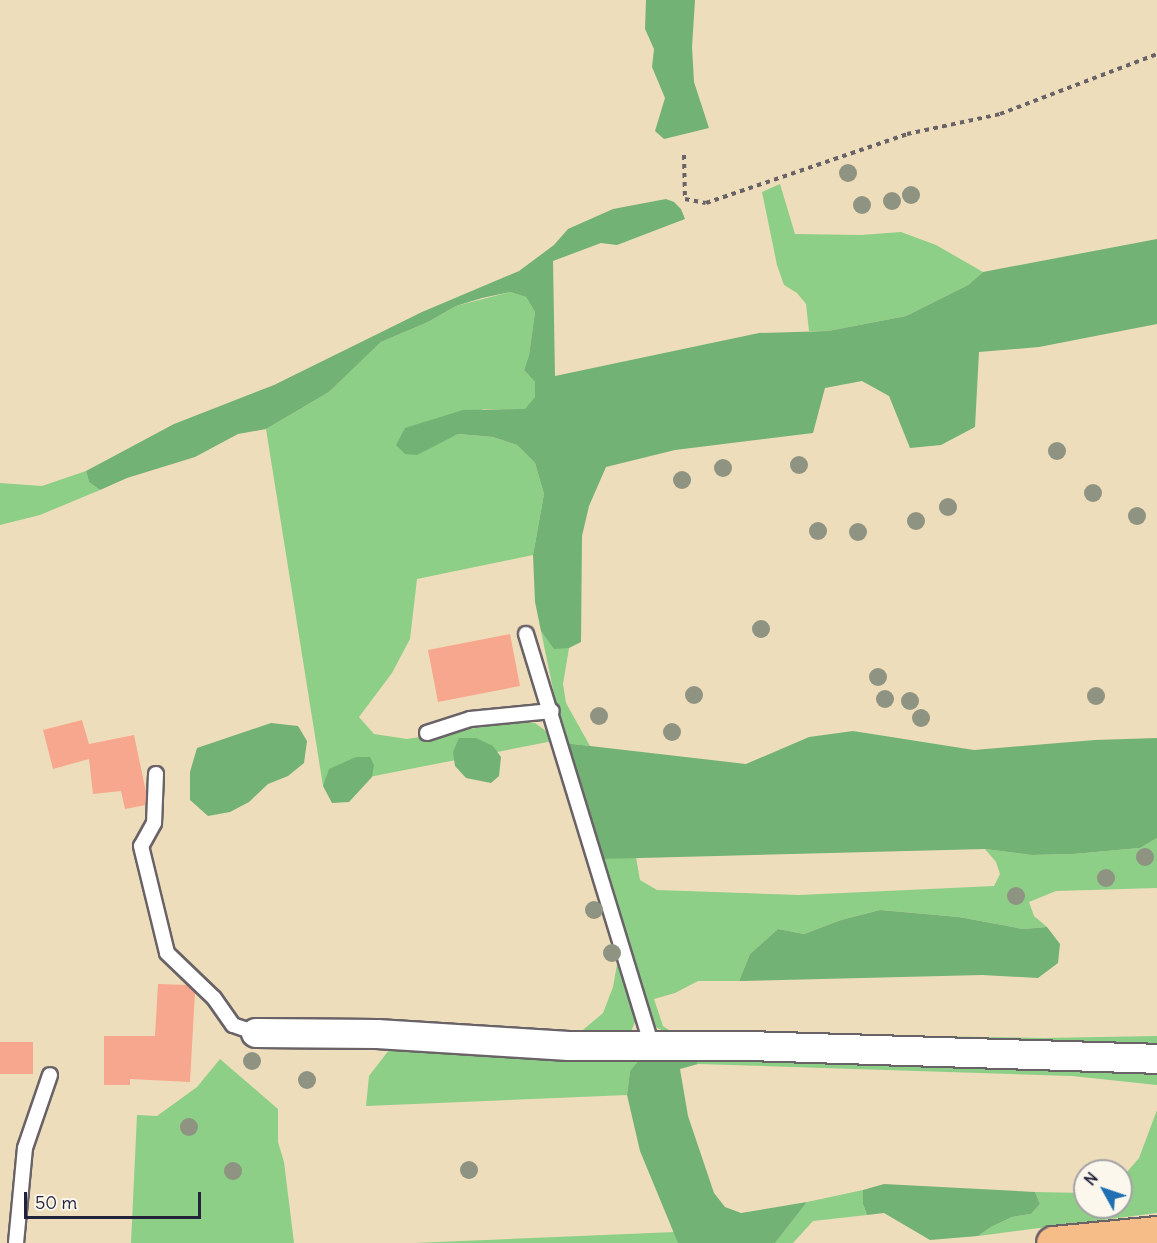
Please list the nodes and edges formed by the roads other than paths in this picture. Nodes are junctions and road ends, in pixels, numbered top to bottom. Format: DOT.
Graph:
graph roads {
  1 [pos="526,634"];
  2 [pos="552,711"];
  3 [pos="427,733"];
  4 [pos="156,774"];
  5 [pos="256,1033"];
  6 [pos="651,1044"];
  7 [pos="1157,1059"];
  8 [pos="50,1075"];
  9 [pos="1157,1233"];
  10 [pos="16,1243"];
  11 [pos="1053,1243"];
  1 -- 2 [label="lane"];
  2 -- 3 [label="lane"];
  2 -- 6 [label="lane"];
  4 -- 5 [label="lane"];
  5 -- 6 [label="street"];
  6 -- 7 [label="street"];
  8 -- 10 [label="lane"];
  9 -- 11 [label="main road"];
}
